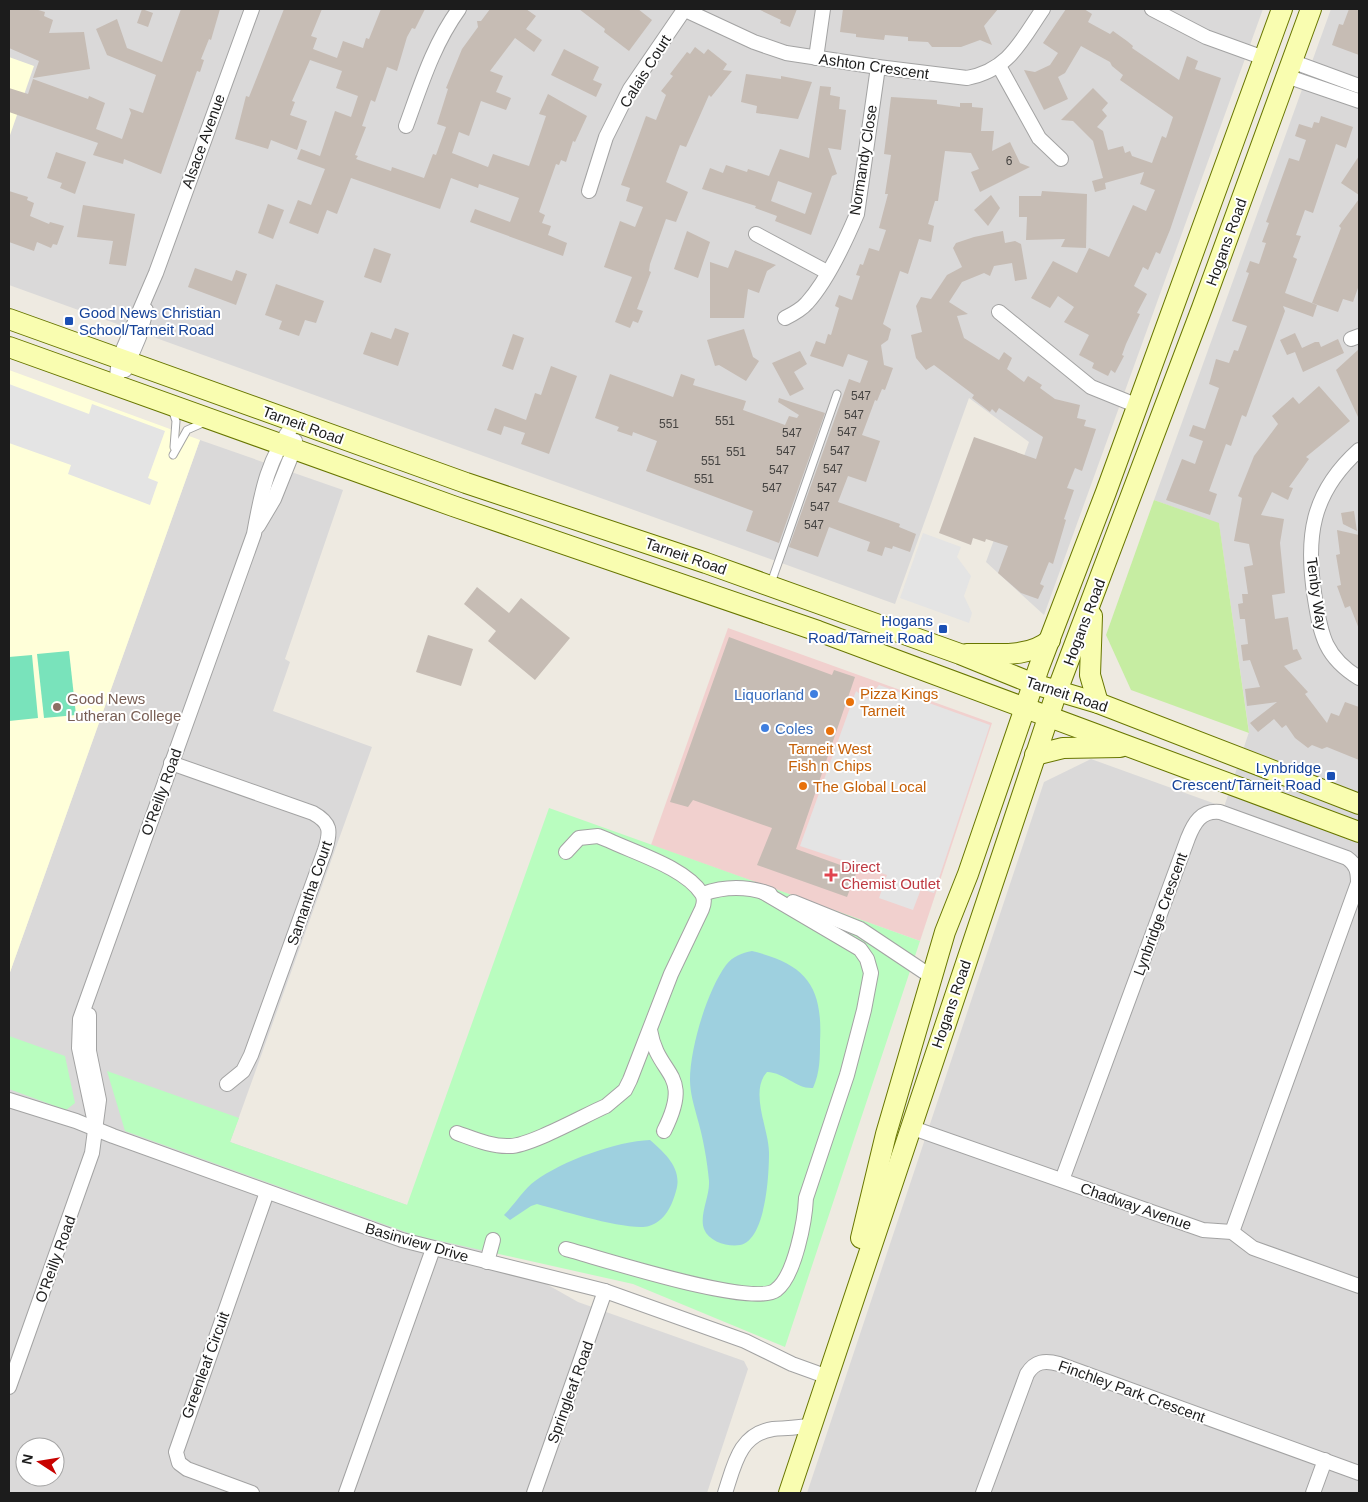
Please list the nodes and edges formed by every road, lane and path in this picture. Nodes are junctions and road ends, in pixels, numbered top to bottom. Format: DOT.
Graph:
graph roads {
  1 [pos="252,9"];
  2 [pos="458,9"];
  3 [pos="823,9"];
  4 [pos="1043,9"];
  5 [pos="1152,9"];
  6 [pos="1282,9"];
  7 [pos="1311,9"];
  8 [pos="684,10"];
  9 [pos="816,58"];
  10 [pos="1264,58"];
  11 [pos="999,66"];
  12 [pos="878,68"];
  13 [pos="1289,68"];
  14 [pos="1359,86"];
  15 [pos="1359,101"];
  16 [pos="406,126"];
  17 [pos="1061,159"];
  18 [pos="588,191"];
  19 [pos="756,234"];
  20 [pos="827,272"];
  21 [pos="999,312"];
  22 [pos="785,318"];
  23 [pos="9,319"];
  24 [pos="9,347"];
  25 [pos="124,360"];
  26 [pos="116,385"];
  27 [pos="837,394"];
  28 [pos="168,404"];
  29 [pos="1138,406"];
  30 [pos="213,420"];
  31 [pos="295,422"];
  32 [pos="287,447"];
  33 [pos="1359,450"];
  34 [pos="770,586"];
  35 [pos="1092,601"];
  36 [pos="1050,640"];
  37 [pos="960,654"];
  38 [pos="1359,678"];
  39 [pos="1034,684"];
  40 [pos="1057,692"];
  41 [pos="1098,703"];
  42 [pos="1025,709"];
  43 [pos="1048,716"];
  44 [pos="1128,747"];
  45 [pos="1035,755"];
  46 [pos="171,763"];
  47 [pos="1359,804"];
  48 [pos="1010,830"];
  49 [pos="1359,832"];
  50 [pos="566,852"];
  51 [pos="1359,875"];
  52 [pos="763,892"];
  53 [pos="703,894"];
  54 [pos="945,932"];
  55 [pos="932,977"];
  56 [pos="650,1030"];
  57 [pos="227,1084"];
  58 [pos="899,1092"];
  59 [pos="9,1100"];
  60 [pos="910,1127"];
  61 [pos="96,1128"];
  62 [pos="664,1131"];
  63 [pos="457,1133"];
  64 [pos="1062,1180"];
  65 [pos="267,1192"];
  66 [pos="1232,1232"];
  67 [pos="493,1240"];
  68 [pos="434,1249"];
  69 [pos="566,1249"];
  70 [pos="487,1262"];
  71 [pos="1359,1286"];
  72 [pos="606,1291"];
  73 [pos="835,1354"];
  74 [pos="828,1377"];
  75 [pos="9,1387"];
  76 [pos="812,1425"];
  77 [pos="1325,1460"];
  78 [pos="1359,1472"];
  79 [pos="252,1493"];
  80 [pos="346,1493"];
  81 [pos="534,1493"];
  82 [pos="725,1493"];
  83 [pos="789,1493"];
  84 [pos="983,1493"];
  85 [pos="1313,1493"];
  1 -- 25 [label="street, Alsace Avenue"];
  2 -- 16 [label="street"];
  3 -- 9 [label="street"];
  4 -- 11 [label="street, Ashton Crescent"];
  5 -- 10 [label="street"];
  6 -- 10 [label="street, Hogans Road"];
  7 -- 13 [label="street, Hogans Road"];
  8 -- 9 [label="street, Ashton Crescent"];
  8 -- 18 [label="street, Calais Court"];
  9 -- 12 [label="street, Ashton Crescent"];
  10 -- 13 [label="street"];
  10 -- 29 [label="street, Hogans Road"];
  11 -- 12 [label="street, Ashton Crescent"];
  11 -- 17 [label="street"];
  12 -- 20 [label="street, Normandy Close"];
  13 -- 14 [label="street"];
  13 -- 15 [label="street"];
  13 -- 35 [label="street, Hogans Road"];
  19 -- 20 [label="street"];
  20 -- 22 [label="street, Normandy Close"];
  21 -- 29 [label="street"];
  23 -- 25 [label="street, Tarneit Road"];
  24 -- 26 [label="street, Tarneit Road"];
  25 -- 26 [label="street, Alsace Avenue"];
  25 -- 31 [label="street, Tarneit Road"];
  26 -- 28 [label="street, Tarneit Road"];
  27 -- 34 [label="lane"];
  28 -- 30 [label="street, Tarneit Road"];
  28 -- 30 [label="lane"];
  29 -- 36 [label="street, Hogans Road"];
  30 -- 32 [label="street, Tarneit Road"];
  31 -- 32 [label="street, O'Reilly Road"];
  31 -- 34 [label="street, Tarneit Road"];
  32 -- 42 [label="street, Tarneit Road"];
  32 -- 46 [label="street, O'Reilly Road"];
  33 -- 38 [label="street, Tenby Way"];
  34 -- 37 [label="street, Tarneit Road"];
  35 -- 40 [label="street, Hogans Road"];
  35 -- 41 [label="street"];
  36 -- 37 [label="street"];
  36 -- 39 [label="street, Hogans Road"];
  37 -- 39 [label="street, Tarneit Road"];
  39 -- 40 [label="street, Tarneit Road"];
  39 -- 42 [label="street, Hogans Road"];
  40 -- 41 [label="street, Tarneit Road"];
  40 -- 43 [label="street, Hogans Road"];
  41 -- 47 [label="street, Tarneit Road"];
  42 -- 43 [label="street, Tarneit Road"];
  42 -- 54 [label="street, Hogans Road"];
  43 -- 44 [label="street, Tarneit Road"];
  43 -- 45 [label="street, Hogans Road"];
  44 -- 45 [label="street"];
  44 -- 49 [label="street, Tarneit Road"];
  45 -- 48 [label="street, Hogans Road"];
  46 -- 57 [label="street, Samantha Court"];
  46 -- 61 [label="street, O'Reilly Road"];
  48 -- 54 [label="street"];
  48 -- 60 [label="street, Hogans Road"];
  50 -- 53 [label="street"];
  51 -- 64 [label="street, Lynbridge Crescent"];
  51 -- 66 [label="street, Lynbridge Crescent"];
  52 -- 53 [label="street"];
  52 -- 55 [label="street"];
  52 -- 69 [label="street"];
  53 -- 56 [label="street"];
  54 -- 55 [label="street, Hogans Road"];
  55 -- 58 [label="street, Hogans Road"];
  56 -- 62 [label="street"];
  56 -- 63 [label="street"];
  58 -- 60 [label="street"];
  58 -- 73 [label="street, Hogans Road"];
  59 -- 61 [label="street, Basinview Drive"];
  60 -- 64 [label="street, Chadway Avenue"];
  60 -- 73 [label="street, Hogans Road"];
  61 -- 65 [label="street, Basinview Drive"];
  61 -- 75 [label="street, O'Reilly Road"];
  64 -- 66 [label="street, Chadway Avenue"];
  65 -- 68 [label="street, Basinview Drive"];
  65 -- 79 [label="street, Greenleaf Circuit"];
  66 -- 71 [label="street"];
  67 -- 70 [label="street"];
  68 -- 70 [label="street, Basinview Drive"];
  68 -- 80 [label="street"];
  70 -- 72 [label="street, Basinview Drive"];
  72 -- 74 [label="street, Basinview Drive"];
  72 -- 81 [label="street, Springleaf Road"];
  73 -- 74 [label="street, Hogans Road"];
  74 -- 76 [label="street, Hogans Road"];
  76 -- 82 [label="street"];
  76 -- 83 [label="street, Hogans Road"];
  77 -- 78 [label="street, Finchley Park Crescent"];
  77 -- 84 [label="street, Finchley Park Crescent"];
  77 -- 85 [label="street"];
}
